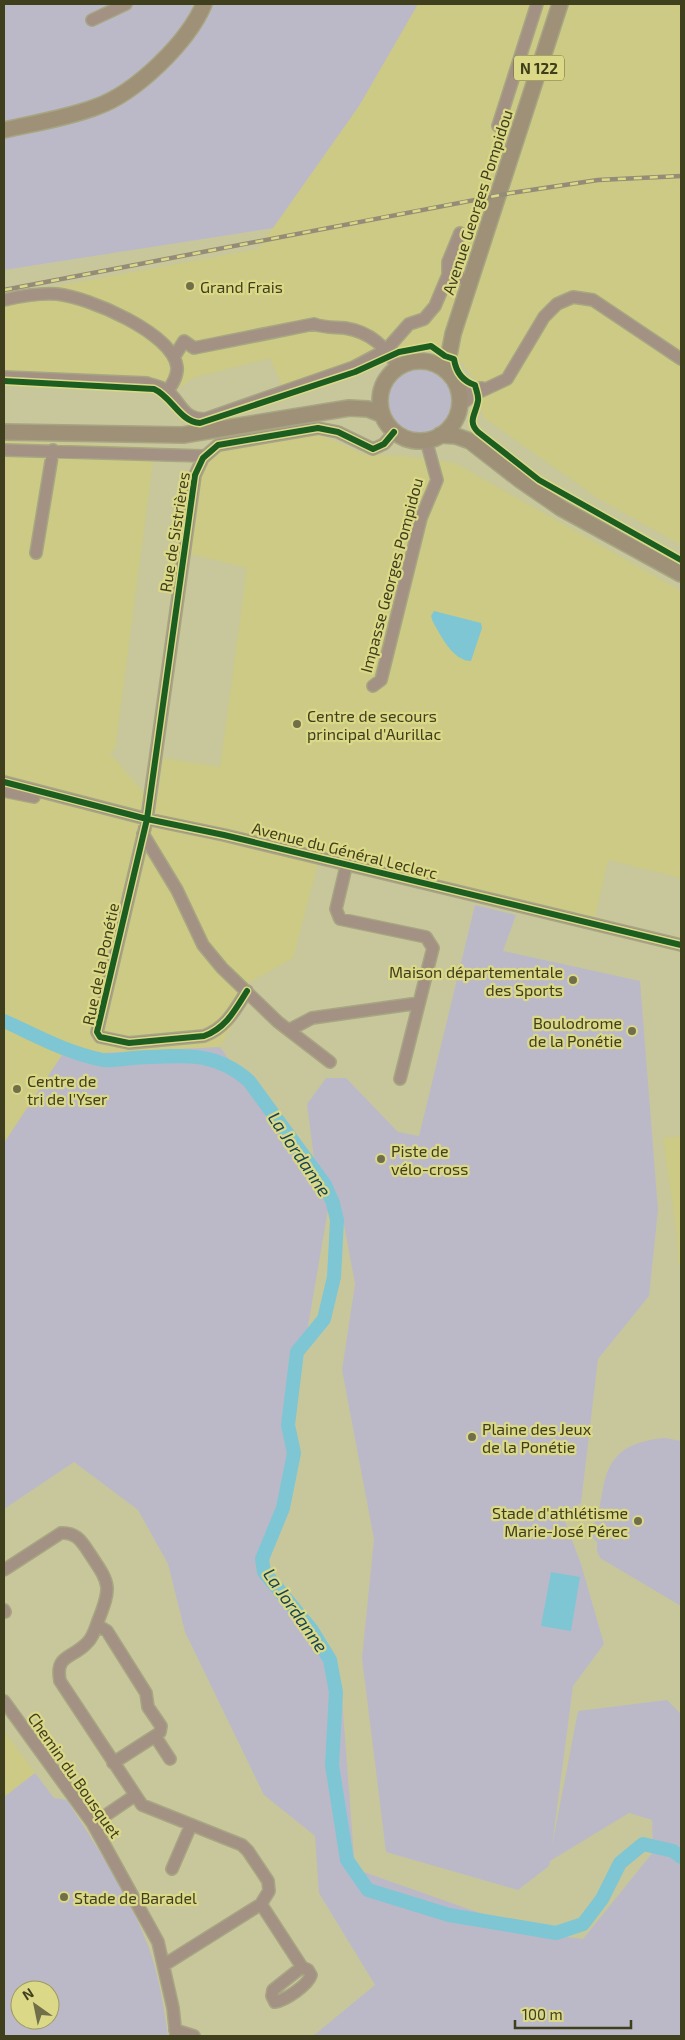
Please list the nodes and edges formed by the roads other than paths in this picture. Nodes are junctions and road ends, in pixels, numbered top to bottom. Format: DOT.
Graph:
graph roads {
  1 [pos="126,4"];
  2 [pos="204,4"];
  3 [pos="538,4"];
  4 [pos="560,4"];
  5 [pos="92,20"];
  6 [pos="514,75"];
  7 [pos="535,81"];
  8 [pos="498,126"];
  9 [pos="4,130"];
  10 [pos="460,233"];
  11 [pos="448,275"];
  12 [pos="470,281"];
  13 [pos="4,300"];
  14 [pos="453,334"];
  15 [pos="386,350"];
  16 [pos="174,356"];
  17 [pos="681,359"];
  18 [pos="428,362"];
  19 [pos="398,368"];
  20 [pos="4,377"];
  21 [pos="454,381"];
  22 [pos="494,386"];
  23 [pos="381,389"];
  24 [pos="167,392"];
  25 [pos="349,408"];
  26 [pos="458,410"];
  27 [pos="381,414"];
  28 [pos="6,431"];
  29 [pos="394,432"];
  30 [pos="433,438"];
  31 [pos="470,441"];
  32 [pos="4,450"];
  33 [pos="52,450"];
  34 [pos="204,456"];
  35 [pos="36,553"];
  36 [pos="681,574"];
  37 [pos="374,686"];
  38 [pos="4,782"];
  39 [pos="4,791"];
  40 [pos="94,806"];
  41 [pos="147,819"];
  42 [pos="143,834"];
  43 [pos="345,871"];
  44 [pos="681,945"];
  45 [pos="681,953"];
  46 [pos="247,991"];
  47 [pos="419,1003"];
  48 [pos="288,1030"];
  49 [pos="330,1062"];
  50 [pos="400,1079"];
  51 [pos="4,1570"];
  52 [pos="97,1625"];
  53 [pos="4,1701"];
  54 [pos="155,1736"];
  55 [pos="170,1759"];
  56 [pos="113,1763"];
  57 [pos="134,1796"];
  58 [pos="93,1824"];
  59 [pos="191,1825"];
  60 [pos="172,1869"];
  61 [pos="261,1904"];
  62 [pos="164,1965"];
  63 [pos="302,1967"];
  64 [pos="175,2033"];
  65 [pos="194,2036"];
  1 -- 5 [label="street"];
  2 -- 9 [label="main road"];
  3 -- 6 [label="street, Avenue Georges Pompidou"];
  4 -- 7 [label="main road, Avenue Georges Pompidou / N 122"];
  6 -- 7 [label="street"];
  6 -- 8 [label="street, Avenue Georges Pompidou"];
  7 -- 12 [label="main road, Avenue Georges Pompidou / N 122"];
  10 -- 11 [label="street"];
  11 -- 12 [label="street"];
  11 -- 15 [label="street"];
  12 -- 14 [label="main road, Avenue Georges Pompidou / N 122"];
  13 -- 16 [label="street"];
  14 -- 18 [label="main road, Avenue Georges Pompidou"];
  14 -- 21 [label="main road, Avenue Georges Pompidou / N 122"];
  15 -- 16 [label="street"];
  15 -- 19 [label="street"];
  15 -- 24 [label="street"];
  16 -- 24 [label="street"];
  17 -- 22 [label="street"];
  18 -- 19 [label="main road"];
  18 -- 21 [label="main road"];
  19 -- 23 [label="main road"];
  20 -- 24 [label="street"];
  21 -- 22 [label="street"];
  21 -- 26 [label="main road"];
  22 -- 26 [label="street"];
  23 -- 25 [label="main road"];
  23 -- 27 [label="main road"];
  25 -- 27 [label="main road"];
  25 -- 28 [label="main road"];
  26 -- 30 [label="main road"];
  26 -- 31 [label="main road"];
  27 -- 29 [label="main road"];
  29 -- 30 [label="main road"];
  29 -- 34 [label="street, Rue de Sistrières"];
  30 -- 31 [label="main road"];
  30 -- 37 [label="street, Impasse Georges Pompidou"];
  31 -- 36 [label="main road"];
  32 -- 33 [label="street"];
  33 -- 34 [label="street"];
  33 -- 35 [label="street"];
  34 -- 41 [label="street, Rue de Sistrières"];
  38 -- 40 [label="street, Avenue du Général Leclerc"];
  39 -- 40 [label="street, Avenue du Général Leclerc"];
  40 -- 41 [label="street, Avenue du Général Leclerc"];
  41 -- 42 [label="street, Rue de la Ponétie"];
  41 -- 43 [label="street, Avenue du Général Leclerc"];
  41 -- 44 [label="street, Avenue du Général Leclerc"];
  42 -- 46 [label="street"];
  42 -- 46 [label="street, Rue de la Ponétie"];
  43 -- 45 [label="street, Avenue du Général Leclerc"];
  43 -- 47 [label="street"];
  46 -- 48 [label="street"];
  47 -- 48 [label="street"];
  47 -- 50 [label="street"];
  48 -- 49 [label="street"];
  51 -- 52 [label="street"];
  52 -- 54 [label="street"];
  52 -- 56 [label="street"];
  53 -- 58 [label="street, Chemin du Bousquet"];
  54 -- 55 [label="street"];
  54 -- 56 [label="street"];
  56 -- 57 [label="street"];
  57 -- 58 [label="street"];
  57 -- 59 [label="street"];
  58 -- 62 [label="street, Chemin du Bousquet"];
  59 -- 60 [label="street"];
  59 -- 61 [label="street"];
  61 -- 62 [label="street"];
  61 -- 63 [label="street"];
  62 -- 64 [label="street, Chemin du Bousquet"];
  64 -- 65 [label="street"];
}
